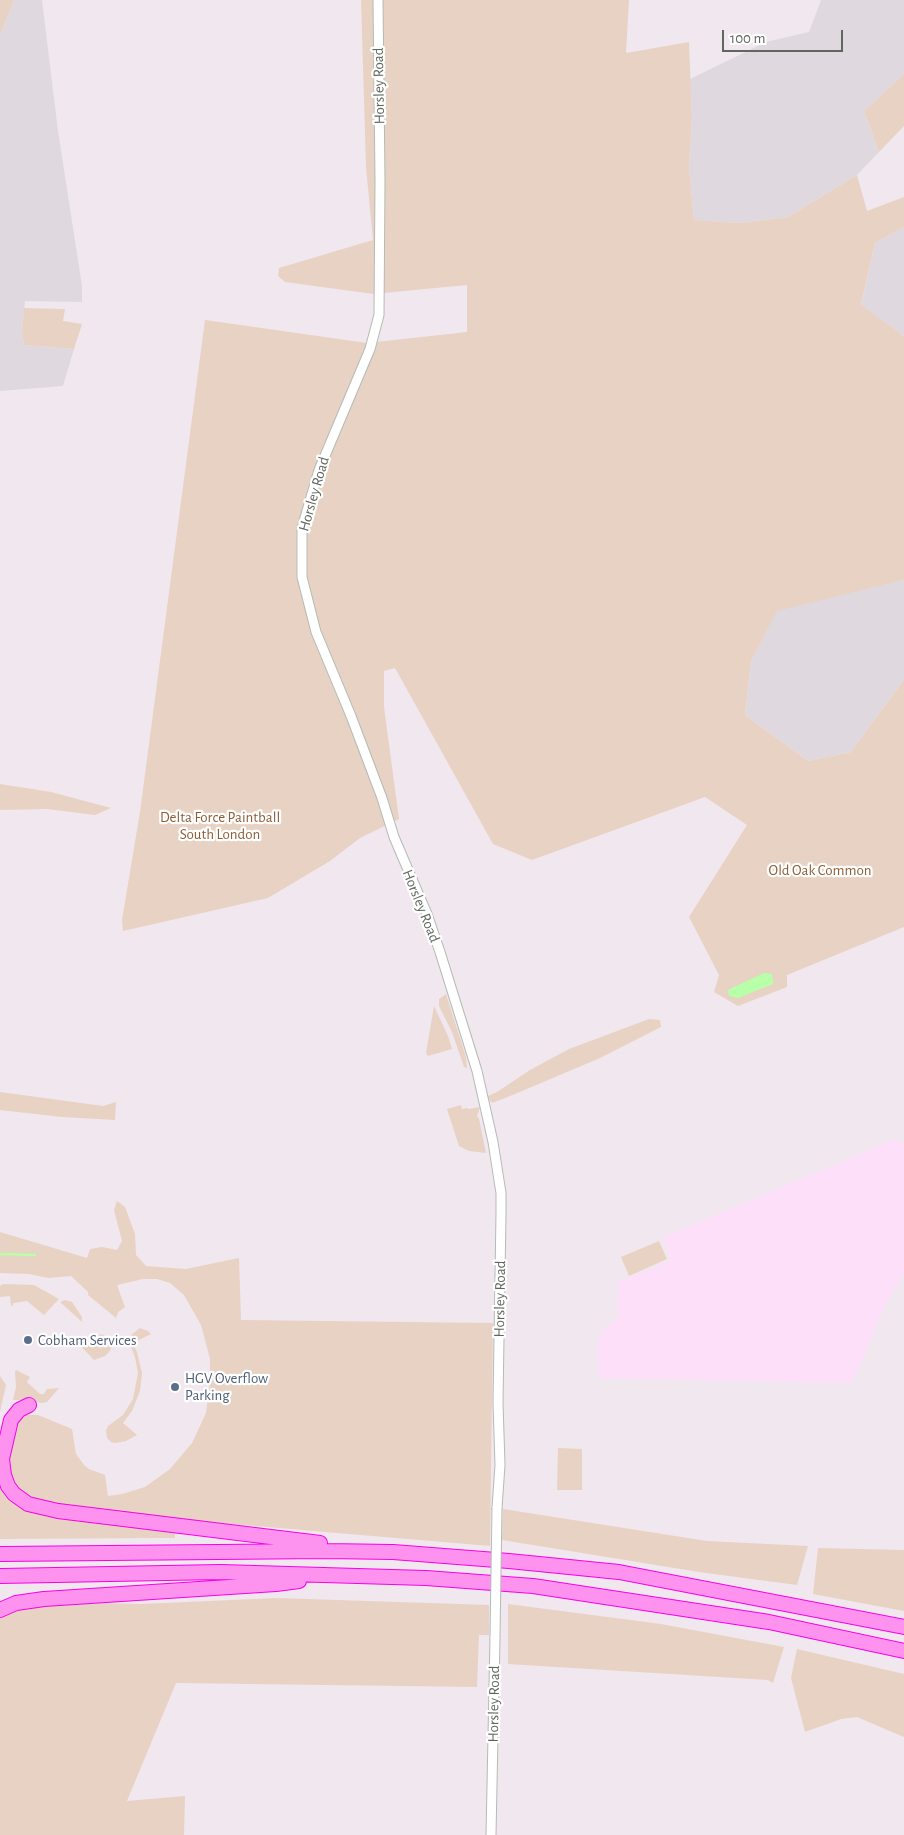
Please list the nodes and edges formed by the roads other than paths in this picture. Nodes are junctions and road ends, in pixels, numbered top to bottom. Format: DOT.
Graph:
graph roads {
  1 [pos="378,0"];
  2 [pos="29,1405"];
  3 [pos="393,1552"];
  4 [pos="0,1554"];
  5 [pos="0,1576"];
  6 [pos="334,1576"];
  7 [pos="0,1610"];
  8 [pos="904,1627"];
  9 [pos="904,1651"];
  10 [pos="491,1835"];
  1 -- 10 [label="street, Horsley Road, bridge"];
  2 -- 3 [label="highway"];
  3 -- 4 [label="highway"];
  3 -- 8 [label="highway"];
  5 -- 6 [label="highway"];
  6 -- 7 [label="highway"];
  6 -- 9 [label="highway"];
}
